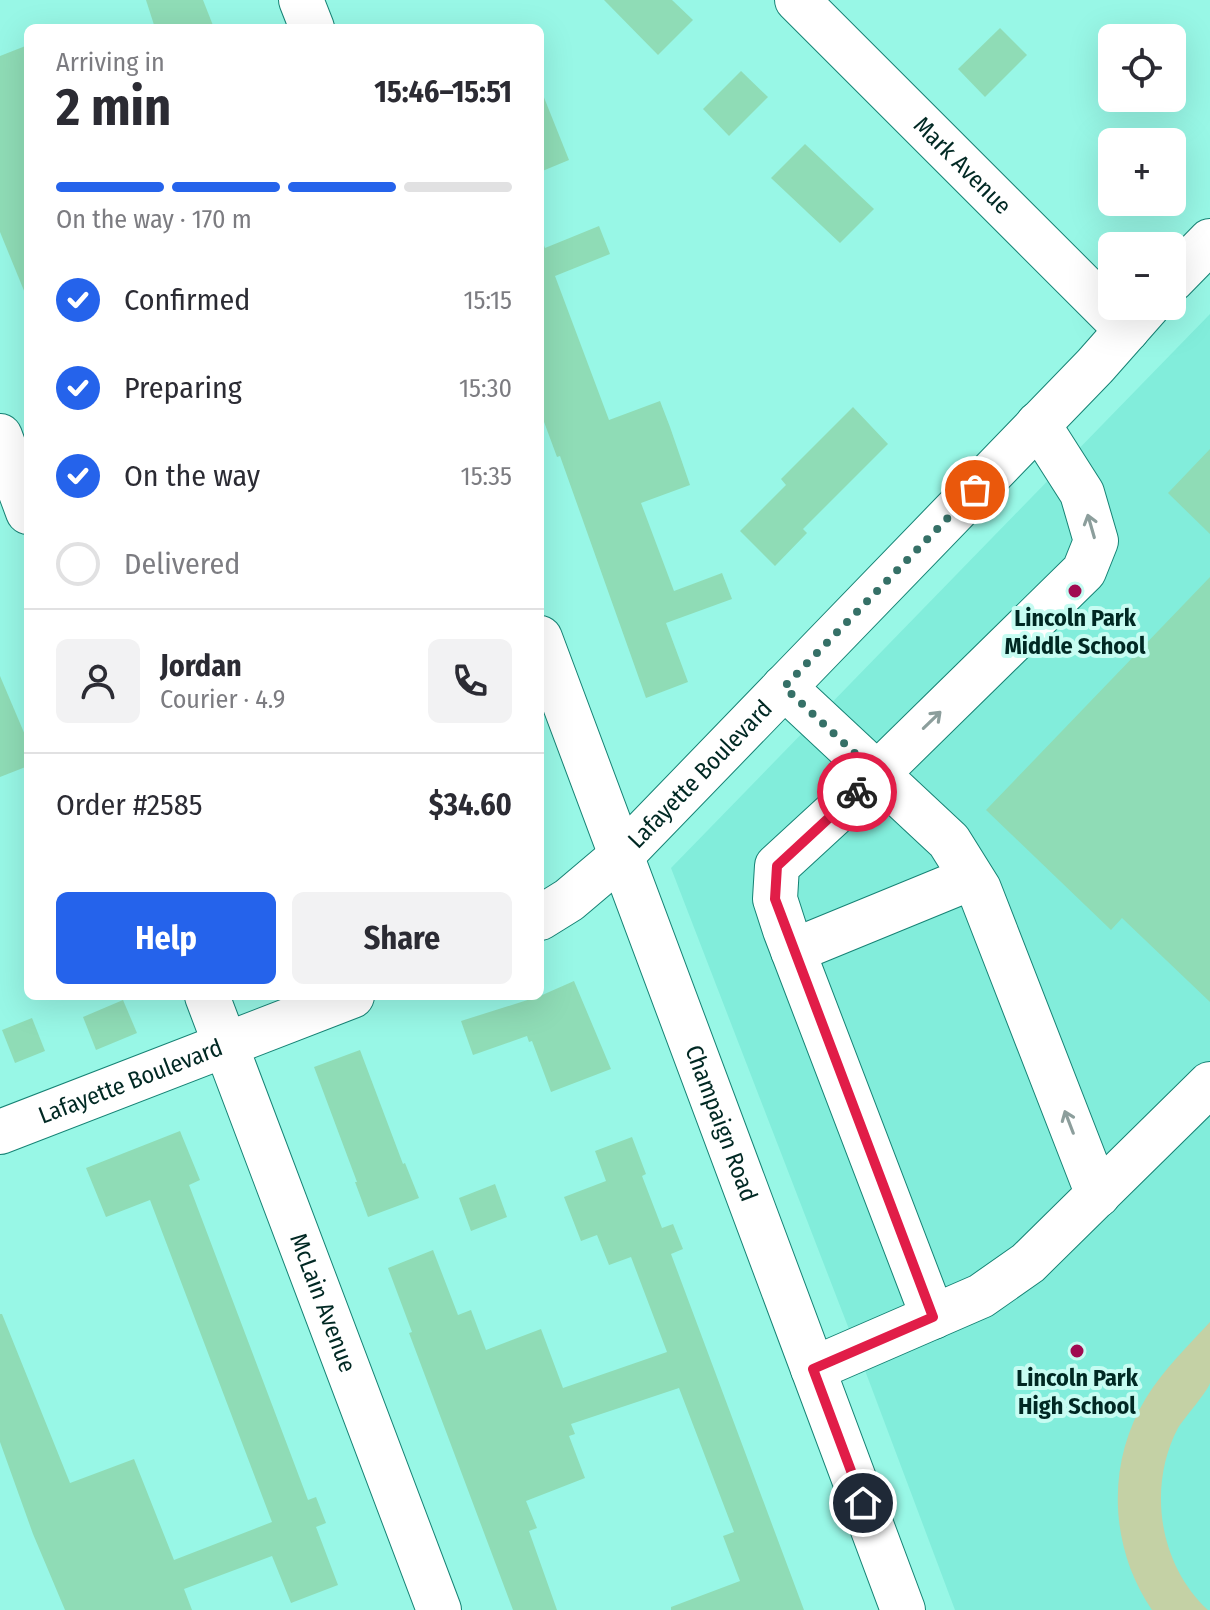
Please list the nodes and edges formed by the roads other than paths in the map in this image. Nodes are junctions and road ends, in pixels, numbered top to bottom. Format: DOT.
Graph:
graph roads {
  1 [pos="301,0"];
  2 [pos="797,0"];
  3 [pos="310,24"];
  4 [pos="1210,241"];
  5 [pos="1186,266"];
  6 [pos="1098,282"];
  7 [pos="1135,320"];
  8 [pos="1038,424"];
  9 [pos="0,436"];
  10 [pos="24,501"];
  11 [pos="544,649"];
  12 [pos="784,687"];
  13 [pos="877,774"];
  14 [pos="621,856"];
  15 [pos="971,878"];
  16 [pos="544,916"];
  17 [pos="793,951"];
  18 [pos="208,1000"];
  19 [pos="342,1000"];
  20 [pos="225,1045"];
  21 [pos="1210,1084"];
  22 [pos="0,1132"];
  23 [pos="1098,1195"];
  24 [pos="933,1317"];
  25 [pos="813,1369"];
  26 [pos="439,1610"];
  27 [pos="903,1610"];
  1 -- 3 [label="street"];
  2 -- 6 [label="street, Mark Avenue"];
  4 -- 5 [label="street"];
  7 -- 8 [label="street, Lafayette Boulevard"];
  8 -- 12 [label="street, Lafayette Boulevard"];
  13 -- 8 [label="street, one-way"];
  9 -- 10 [label="street"];
  11 -- 14 [label="street, Champaign Road"];
  12 -- 13 [label="street"];
  12 -- 14 [label="street, Lafayette Boulevard"];
  13 -- 15 [label="street"];
  13 -- 17 [label="street"];
  14 -- 16 [label="street, Lafayette Boulevard"];
  14 -- 25 [label="street, Champaign Road"];
  15 -- 17 [label="street"];
  23 -- 15 [label="street, one-way"];
  17 -- 24 [label="street"];
  18 -- 20 [label="street, McLain Avenue"];
  19 -- 20 [label="street, Lafayette Boulevard"];
  20 -- 22 [label="street, Lafayette Boulevard"];
  20 -- 26 [label="street, McLain Avenue"];
  21 -- 23 [label="street"];
  23 -- 24 [label="street"];
  24 -- 25 [label="street"];
  25 -- 27 [label="street, Champaign Road"];
}
